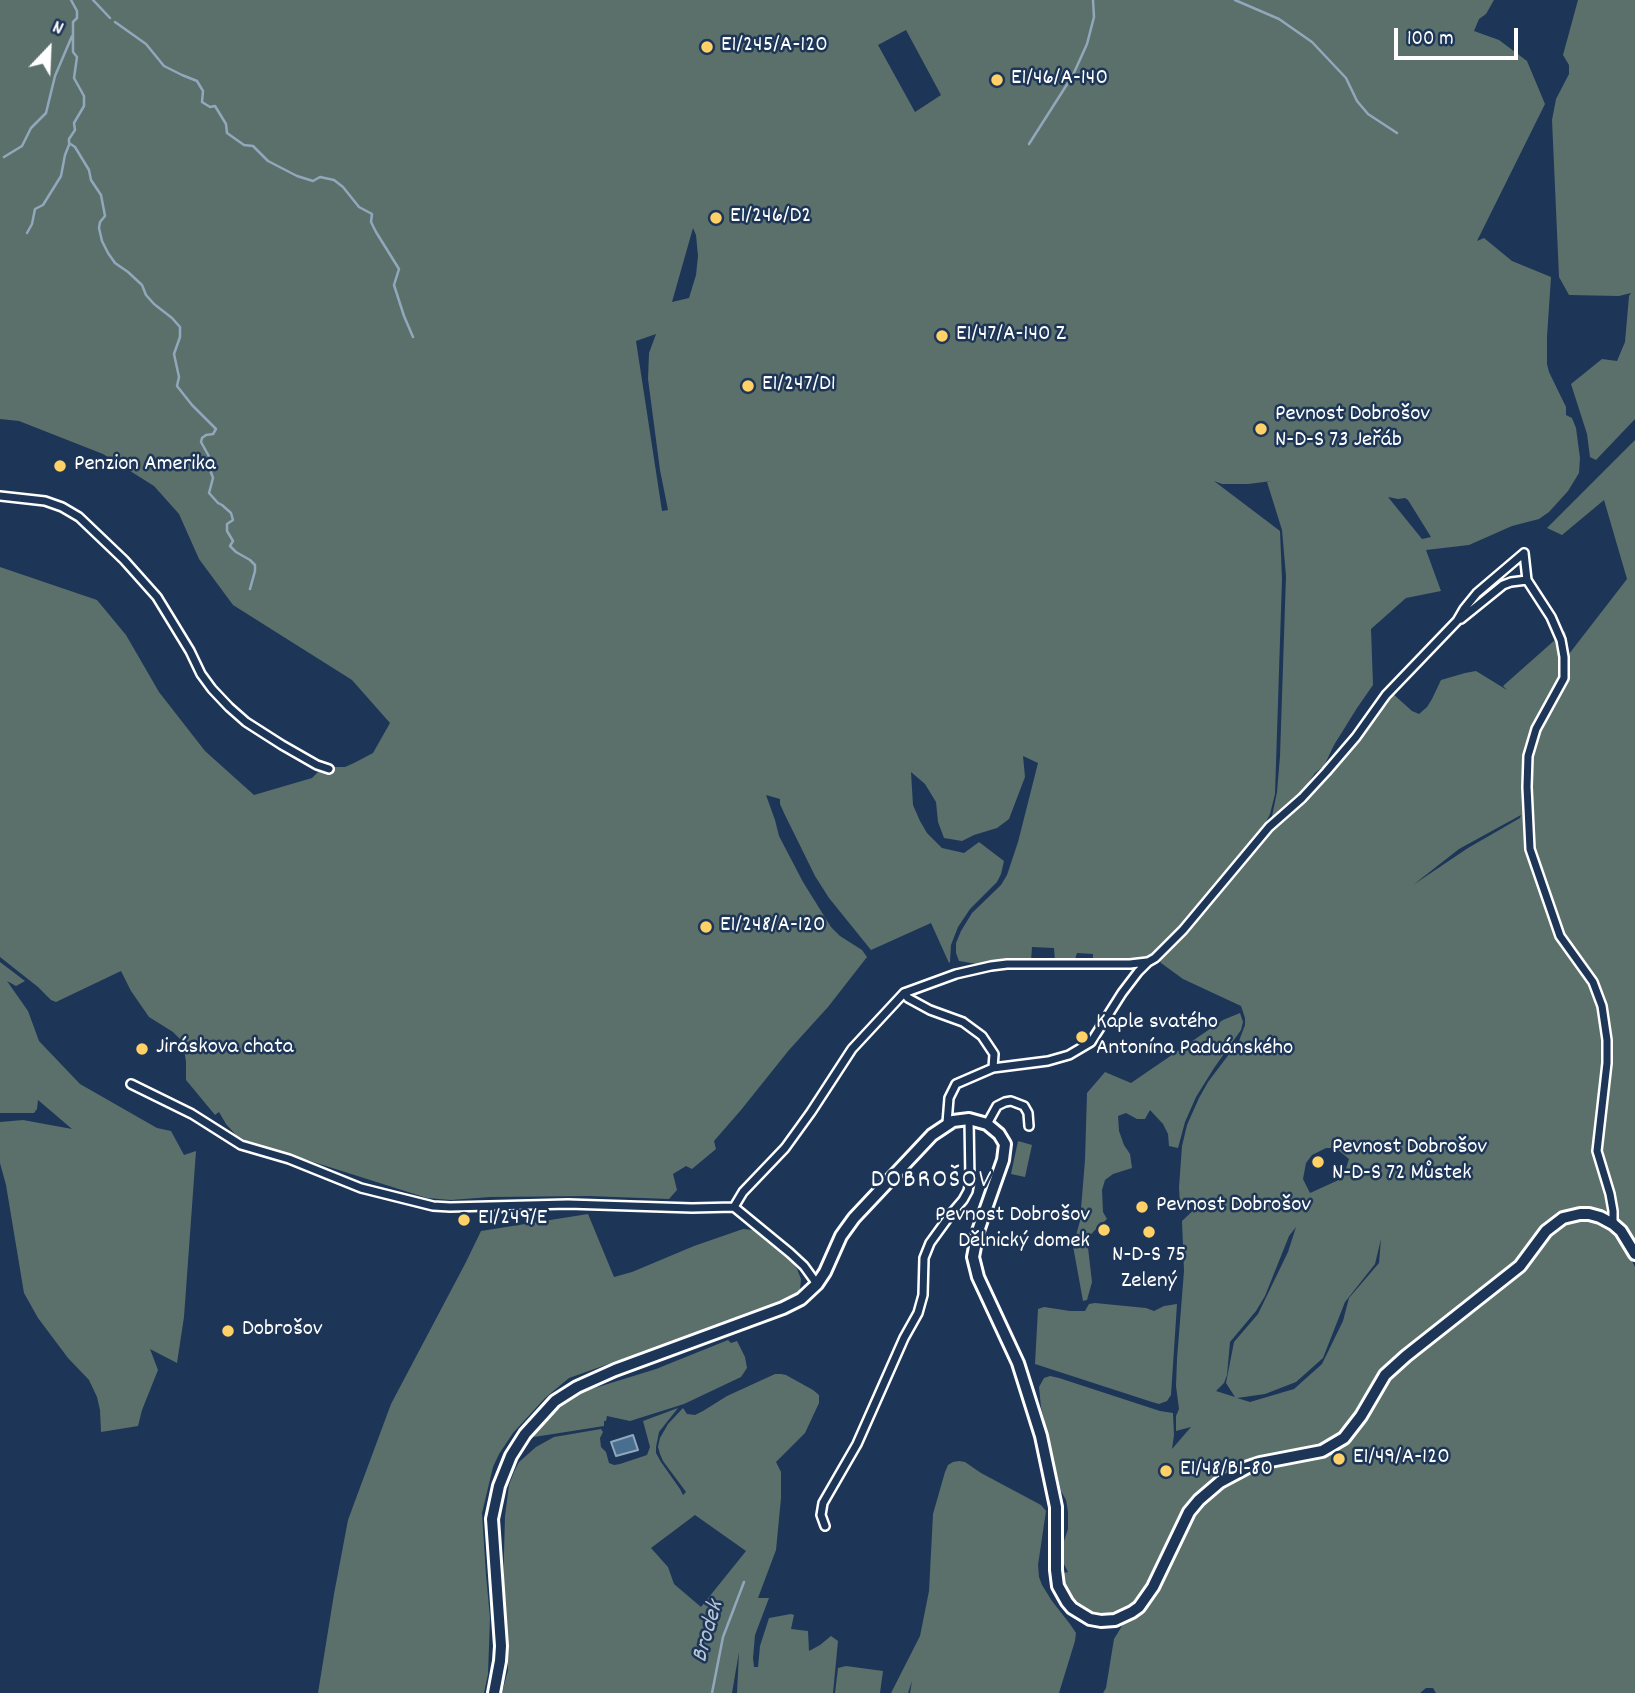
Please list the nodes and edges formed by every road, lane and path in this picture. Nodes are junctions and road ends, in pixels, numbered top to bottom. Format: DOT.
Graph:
graph roads {
  1 [pos="0,496"];
  2 [pos="1527,580"];
  3 [pos="1457,621"];
  4 [pos="329,769"];
  5 [pos="1148,962"];
  6 [pos="904,993"];
  7 [pos="995,1054"];
  8 [pos="1012,1065"];
  9 [pos="993,1068"];
  10 [pos="131,1084"];
  11 [pos="970,1119"];
  12 [pos="947,1123"];
  13 [pos="987,1124"];
  14 [pos="1029,1126"];
  15 [pos="734,1207"];
  16 [pos="1613,1224"];
  17 [pos="1635,1254"];
  18 [pos="817,1284"];
  19 [pos="825,1526"];
  20 [pos="494,1693"];
  1 -- 4 [label="street"];
  2 -- 3 [label="street"];
  2 -- 3 [label="street"];
  2 -- 16 [label="street"];
  3 -- 5 [label="street"];
  5 -- 6 [label="street"];
  5 -- 8 [label="street"];
  6 -- 7 [label="street"];
  6 -- 15 [label="street"];
  7 -- 8 [label="street"];
  7 -- 9 [label="street"];
  8 -- 9 [label="street"];
  9 -- 12 [label="street"];
  10 -- 15 [label="street"];
  11 -- 12 [label="street"];
  11 -- 13 [label="street"];
  11 -- 19 [label="street"];
  12 -- 18 [label="street"];
  13 -- 14 [label="street"];
  13 -- 16 [label="street"];
  15 -- 18 [label="street"];
  16 -- 17 [label="street"];
  18 -- 20 [label="street"];
}
